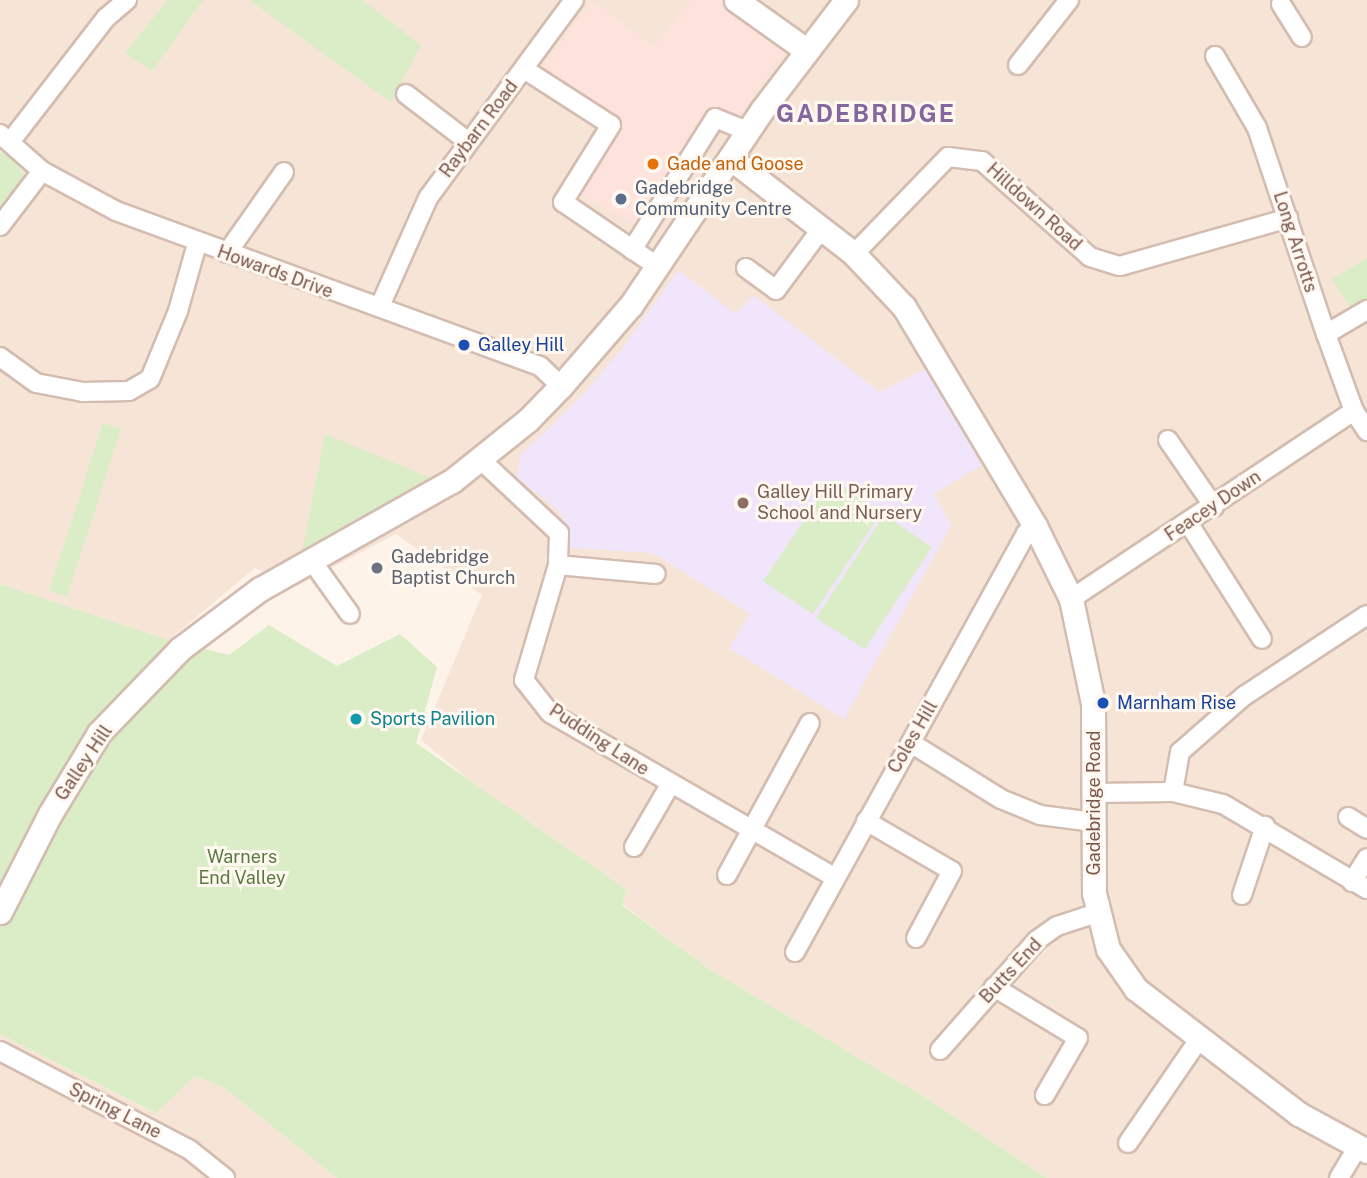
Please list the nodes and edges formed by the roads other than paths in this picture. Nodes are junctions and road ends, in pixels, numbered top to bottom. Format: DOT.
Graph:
graph roads {
  1 [pos="127,0"];
  2 [pos="574,0"];
  3 [pos="736,0"];
  4 [pos="846,0"];
  5 [pos="1069,0"];
  6 [pos="1281,4"];
  7 [pos="1302,37"];
  8 [pos="806,50"];
  9 [pos="1215,56"];
  10 [pos="1018,65"];
  11 [pos="524,69"];
  12 [pos="406,94"];
  13 [pos="748,131"];
  14 [pos="5,138"];
  15 [pos="467,141"];
  16 [pos="730,158"];
  17 [pos="42,170"];
  18 [pos="284,172"];
  19 [pos="1288,218"];
  20 [pos="0,226"];
  21 [pos="822,228"];
  22 [pos="197,244"];
  23 [pos="632,250"];
  24 [pos="227,253"];
  25 [pos="854,254"];
  26 [pos="654,264"];
  27 [pos="746,268"];
  28 [pos="380,306"];
  29 [pos="1367,310"];
  30 [pos="1325,334"];
  31 [pos="0,357"];
  32 [pos="561,386"];
  33 [pos="1354,411"];
  34 [pos="1367,431"];
  35 [pos="1168,440"];
  36 [pos="481,460"];
  37 [pos="1213,507"];
  38 [pos="1189,524"];
  39 [pos="1035,526"];
  40 [pos="312,561"];
  41 [pos="558,565"];
  42 [pos="656,574"];
  43 [pos="1071,599"];
  44 [pos="349,614"];
  45 [pos="1362,625"];
  46 [pos="1262,639"];
  47 [pos="810,723"];
  48 [pos="911,743"];
  49 [pos="670,785"];
  50 [pos="1173,792"];
  51 [pos="1093,793"];
  52 [pos="1348,817"];
  53 [pos="866,821"];
  54 [pos="1094,822"];
  55 [pos="1265,826"];
  56 [pos="751,830"];
  57 [pos="1367,830"];
  58 [pos="634,847"];
  59 [pos="1367,858"];
  60 [pos="727,875"];
  61 [pos="834,877"];
  62 [pos="1359,886"];
  63 [pos="1242,895"];
  64 [pos="0,912"];
  65 [pos="1097,913"];
  66 [pos="916,938"];
  67 [pos="795,952"];
  68 [pos="994,987"];
  69 [pos="1200,1038"];
  70 [pos="940,1050"];
  71 [pos="0,1051"];
  72 [pos="1045,1095"];
  73 [pos="1128,1143"];
  74 [pos="1362,1150"];
  75 [pos="225,1178"];
  76 [pos="1339,1178"];
  1 -- 14 [label="street"];
  2 -- 11 [label="street, Raybarn Road"];
  3 -- 8 [label="street"];
  4 -- 8 [label="street, Galley Hill"];
  5 -- 10 [label="street"];
  6 -- 7 [label="street"];
  8 -- 13 [label="street, Galley Hill"];
  9 -- 19 [label="street, Long Arrotts"];
  11 -- 15 [label="street, Raybarn Road"];
  11 -- 23 [label="street"];
  12 -- 15 [label="street"];
  13 -- 16 [label="street, Galley Hill"];
  13 -- 23 [label="street"];
  14 -- 17 [label="street, Howards Drive"];
  15 -- 28 [label="street, Raybarn Road"];
  16 -- 21 [label="street, Gadebridge Road"];
  16 -- 26 [label="street, Galley Hill"];
  17 -- 20 [label="street"];
  17 -- 22 [label="street, Howards Drive"];
  18 -- 24 [label="street"];
  19 -- 25 [label="street, Hilldown Road"];
  19 -- 30 [label="street, Long Arrotts"];
  21 -- 25 [label="street, Gadebridge Road"];
  21 -- 27 [label="street"];
  22 -- 24 [label="street, Howards Drive"];
  22 -- 31 [label="street"];
  23 -- 26 [label="street"];
  24 -- 28 [label="street, Howards Drive"];
  25 -- 39 [label="street, Gadebridge Road"];
  26 -- 32 [label="street, Galley Hill"];
  28 -- 32 [label="street, Howards Drive"];
  29 -- 30 [label="street"];
  30 -- 33 [label="street, Long Arrotts"];
  32 -- 36 [label="street, Galley Hill"];
  33 -- 34 [label="street, Long Arrotts"];
  33 -- 37 [label="street, Feacey Down"];
  35 -- 37 [label="street"];
  36 -- 40 [label="street, Galley Hill"];
  36 -- 41 [label="street, Pudding Lane"];
  37 -- 38 [label="street, Feacey Down"];
  38 -- 43 [label="street, Feacey Down"];
  38 -- 46 [label="street"];
  39 -- 43 [label="street, Gadebridge Road"];
  39 -- 48 [label="street, Coles Hill"];
  40 -- 44 [label="street"];
  40 -- 64 [label="street, Galley Hill"];
  41 -- 42 [label="street"];
  41 -- 49 [label="street, Pudding Lane"];
  43 -- 51 [label="street, Gadebridge Road"];
  45 -- 50 [label="street"];
  47 -- 56 [label="street"];
  48 -- 53 [label="street, Coles Hill"];
  48 -- 54 [label="street"];
  49 -- 56 [label="street, Pudding Lane"];
  49 -- 58 [label="street"];
  50 -- 51 [label="street"];
  50 -- 55 [label="street"];
  51 -- 54 [label="street, Gadebridge Road"];
  52 -- 57 [label="street"];
  53 -- 61 [label="street, Coles Hill"];
  53 -- 66 [label="street"];
  54 -- 65 [label="street, Gadebridge Road"];
  55 -- 62 [label="street"];
  55 -- 63 [label="street"];
  56 -- 60 [label="street"];
  56 -- 61 [label="street, Pudding Lane"];
  59 -- 62 [label="street"];
  61 -- 67 [label="street, Coles Hill"];
  65 -- 68 [label="street, Butts End"];
  65 -- 69 [label="street, Gadebridge Road"];
  68 -- 70 [label="street, Butts End"];
  68 -- 72 [label="street"];
  69 -- 73 [label="street"];
  69 -- 74 [label="street, Gadebridge Road"];
  71 -- 75 [label="street, Spring Lane"];
  74 -- 76 [label="street"];
}
